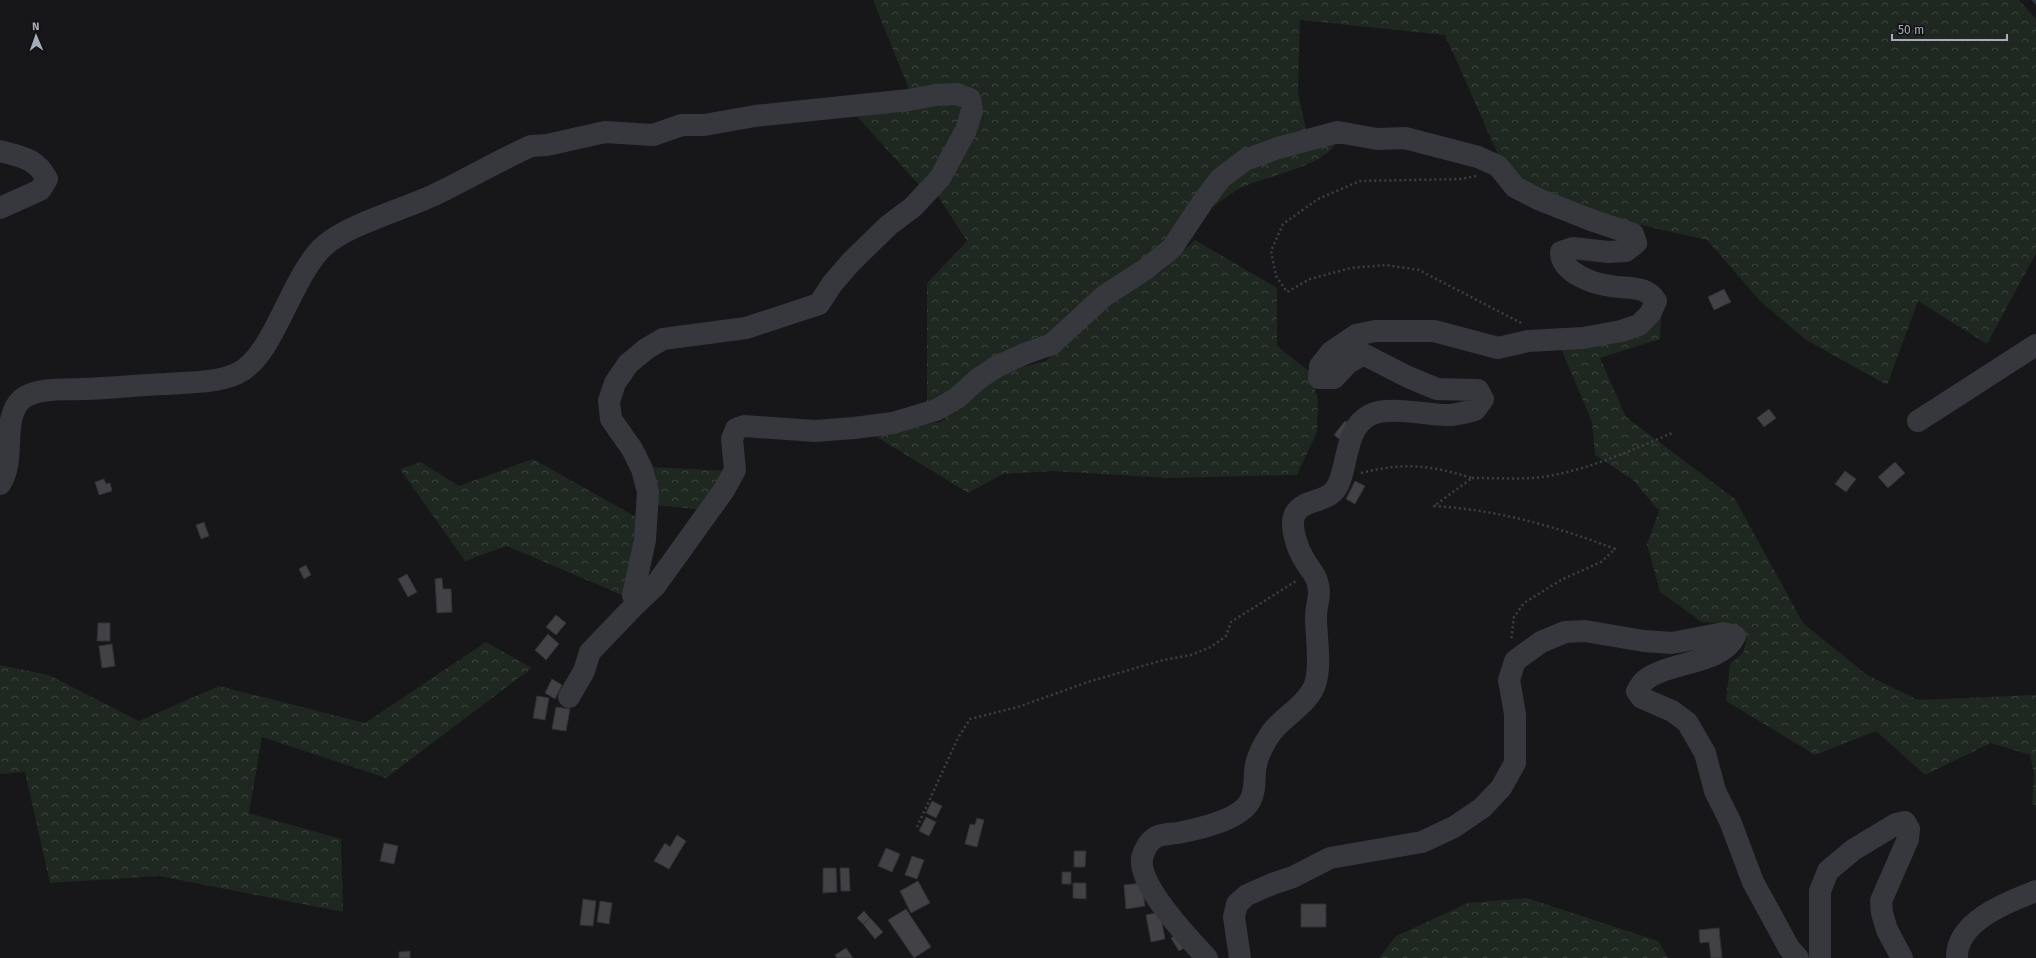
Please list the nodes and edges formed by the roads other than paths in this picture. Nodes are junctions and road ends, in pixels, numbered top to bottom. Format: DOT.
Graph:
graph roads {
  1 [pos="0,151"];
  2 [pos="0,208"];
  3 [pos="2036,345"];
  4 [pos="1918,421"];
  5 [pos="0,484"];
  6 [pos="636,604"];
  7 [pos="569,697"];
  8 [pos="2036,891"];
  9 [pos="1207,958"];
  10 [pos="1240,958"];
  11 [pos="1798,958"];
  12 [pos="1820,958"];
  13 [pos="1902,958"];
  14 [pos="1957,958"];
  1 -- 2 [label="street"];
  3 -- 4 [label="street"];
  5 -- 6 [label="street"];
  6 -- 7 [label="street"];
  6 -- 9 [label="street"];
  8 -- 14 [label="street"];
  10 -- 11 [label="street"];
  12 -- 13 [label="street"];
}
